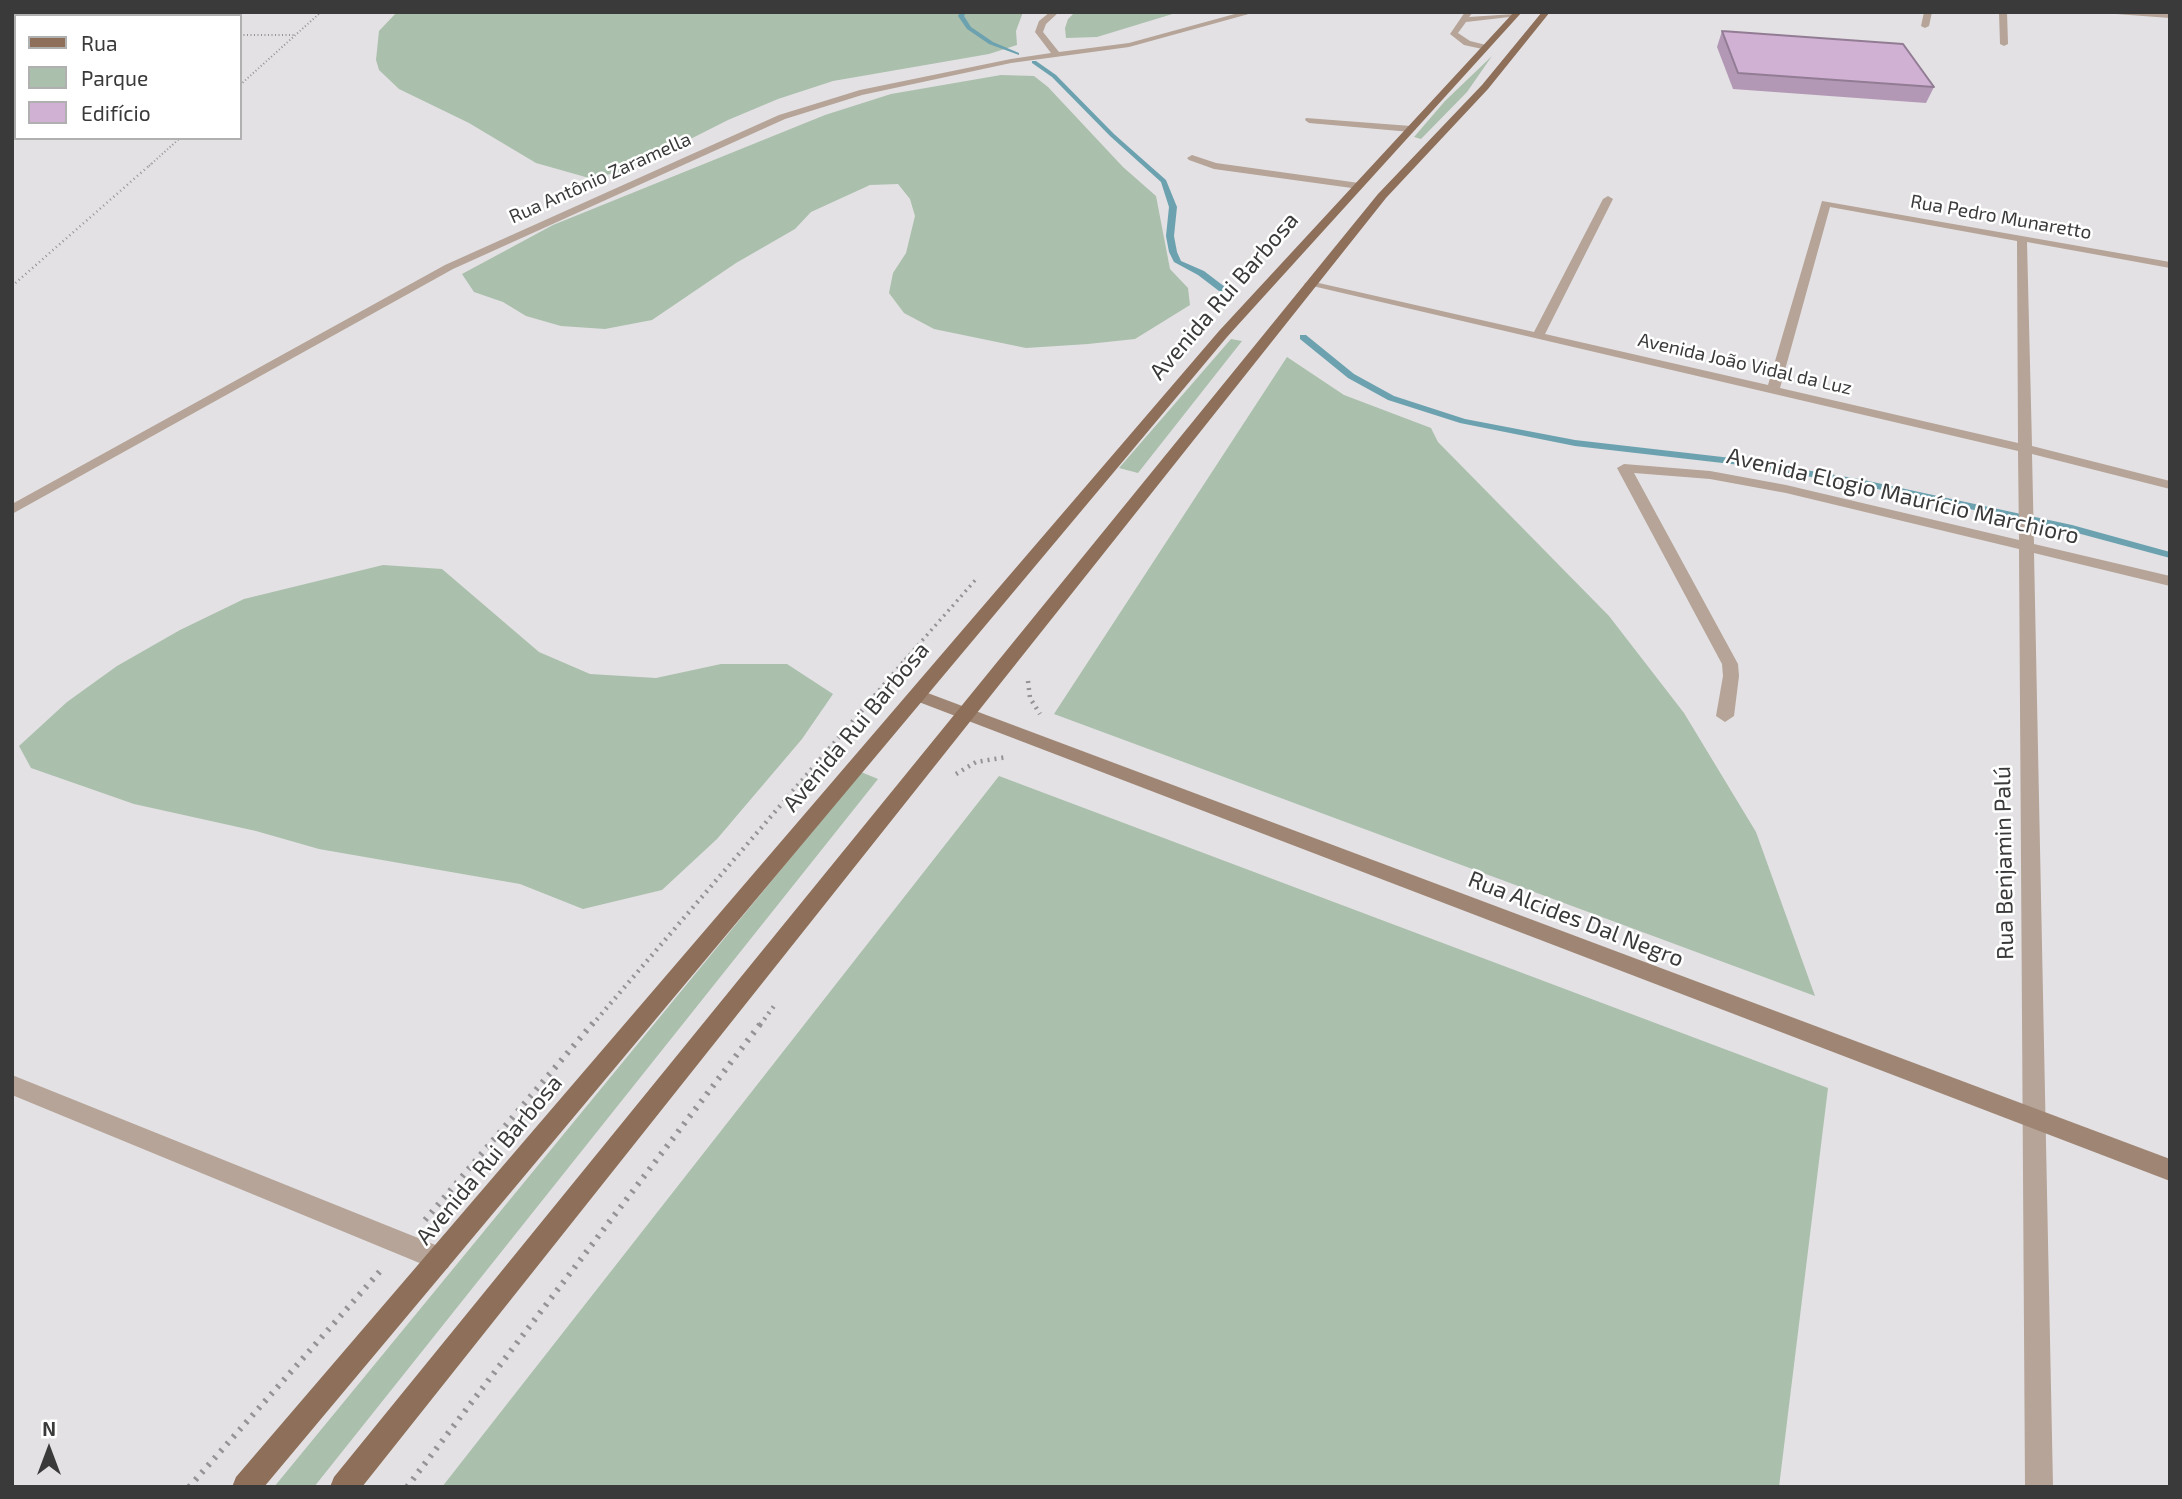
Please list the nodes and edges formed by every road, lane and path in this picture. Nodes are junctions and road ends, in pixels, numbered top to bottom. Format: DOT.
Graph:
graph roads {
  1 [pos="321,12"];
  2 [pos="1055,12"];
  3 [pos="1252,12"];
  4 [pos="1546,12"];
  5 [pos="1928,12"];
  6 [pos="2003,12"];
  7 [pos="2116,12"];
  8 [pos="1516,14"];
  9 [pos="1466,16"];
  10 [pos="2170,16"];
  11 [pos="1925,26"];
  12 [pos="242,34"];
  13 [pos="295,35"];
  14 [pos="2004,44"];
  15 [pos="1487,48"];
  16 [pos="1057,55"];
  17 [pos="242,83"];
  18 [pos="1309,120"];
  19 [pos="1411,130"];
  20 [pos="178,140"];
  21 [pos="1192,158"];
  22 [pos="1359,186"];
  23 [pos="1608,199"];
  24 [pos="2021,238"];
  25 [pos="2170,265"];
  26 [pos="1310,284"];
  27 [pos="12,286"];
  28 [pos="1538,336"];
  29 [pos="1773,390"];
  30 [pos="2024,448"];
  31 [pos="2170,485"];
  32 [pos="12,510"];
  33 [pos="2026,540"];
  34 [pos="2170,581"];
  35 [pos="1028,680"];
  36 [pos="917,695"];
  37 [pos="965,713"];
  38 [pos="1041,713"];
  39 [pos="1725,716"];
  40 [pos="1008,757"];
  41 [pos="952,776"];
  42 [pos="775,1004"];
  43 [pos="12,1085"];
  44 [pos="2034,1118"];
  45 [pos="2170,1170"];
  46 [pos="439,1259"];
  47 [pos="246,1487"];
  48 [pos="344,1487"];
  49 [pos="407,1487"];
  50 [pos="2039,1487"];
  1 -- 13 [label="path"];
  2 -- 16 [label="street"];
  3 -- 16 [label="street, Rua Antônio Zaramella"];
  4 -- 26 [label="main road"];
  5 -- 11 [label="street"];
  6 -- 14 [label="street"];
  7 -- 10 [label="street"];
  8 -- 9 [label="street"];
  8 -- 15 [label="main road, Avenida Rui Barbosa"];
  9 -- 15 [label="street"];
  12 -- 13 [label="path"];
  13 -- 17 [label="path"];
  15 -- 19 [label="main road, Avenida Rui Barbosa"];
  16 -- 32 [label="street, Rua Antônio Zaramella"];
  18 -- 19 [label="street"];
  19 -- 22 [label="main road, Avenida Rui Barbosa"];
  20 -- 27 [label="path"];
  21 -- 22 [label="street"];
  22 -- 36 [label="main road, Avenida Rui Barbosa"];
  23 -- 28 [label="street"];
  24 -- 25 [label="street, Rua Pedro Munaretto"];
  24 -- 29 [label="street, Rua Pedro Munaretto"];
  24 -- 30 [label="street, Rua Benjamin Palú"];
  26 -- 28 [label="street, Avenida João Vidal da Luz"];
  26 -- 37 [label="main road"];
  28 -- 29 [label="street, Avenida João Vidal da Luz"];
  29 -- 30 [label="street, Avenida João Vidal da Luz"];
  30 -- 31 [label="street, Avenida João Vidal da Luz"];
  30 -- 33 [label="street, Rua Benjamin Palú"];
  33 -- 34 [label="street, Avenida Elogio Maurício Marchioro"];
  33 -- 39 [label="street, Avenida Elogio Maurício Marchioro"];
  33 -- 44 [label="street, Rua Benjamin Palú"];
  35 -- 38 [label="path"];
  36 -- 37 [label="main road, Rua Alcides Dal Negro"];
  36 -- 46 [label="main road, Avenida Rui Barbosa"];
  37 -- 44 [label="main road, Rua Alcides Dal Negro"];
  37 -- 48 [label="main road"];
  40 -- 41 [label="path"];
  42 -- 49 [label="path"];
  43 -- 46 [label="street"];
  44 -- 45 [label="main road, Rua Alcides Dal Negro"];
  44 -- 50 [label="street, Rua Benjamin Palú"];
  46 -- 47 [label="main road, Avenida Rui Barbosa"];
}
